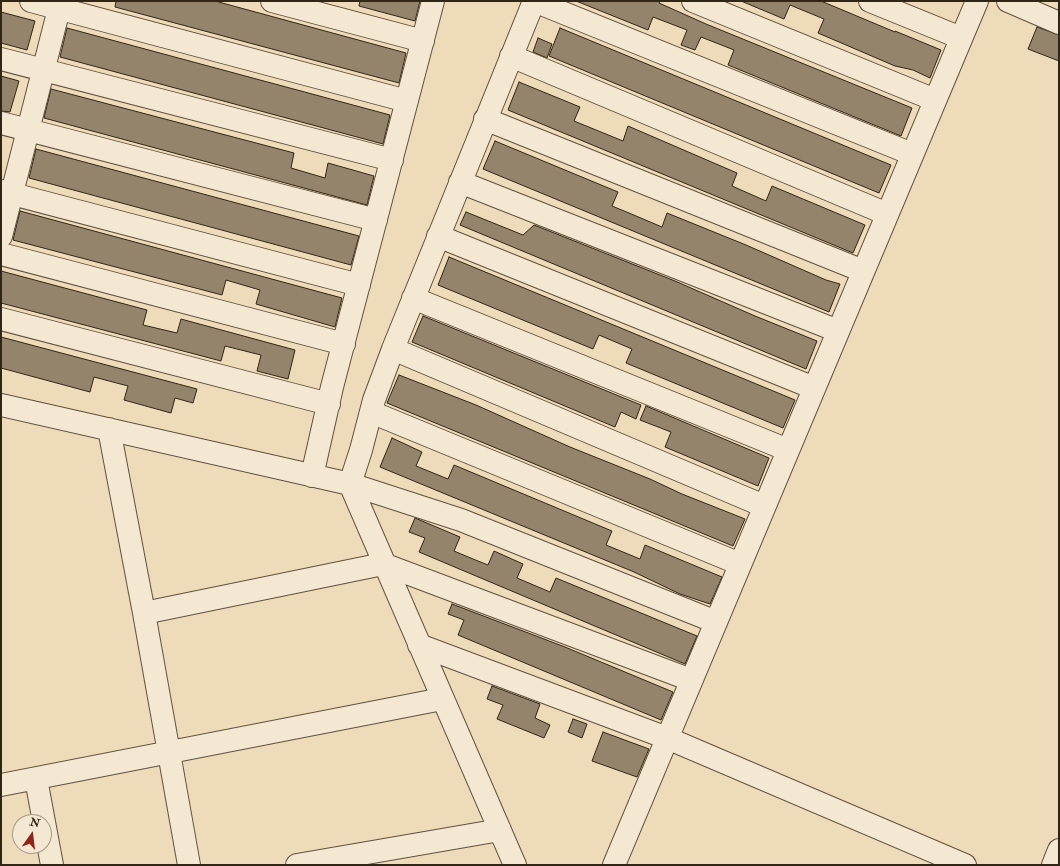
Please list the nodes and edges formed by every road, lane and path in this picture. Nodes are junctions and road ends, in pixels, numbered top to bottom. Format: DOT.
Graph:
graph roads {
  1 [pos="31,1"];
  2 [pos="272,1"];
  3 [pos="433,1"];
  4 [pos="534,1"];
  5 [pos="693,1"];
  6 [pos="870,1"];
  7 [pos="977,1"];
  8 [pos="1008,1"];
  9 [pos="60,5"];
  10 [pos="1059,22"];
  11 [pos="961,38"];
  12 [pos="423,40"];
  13 [pos="511,56"];
  14 [pos="1,59"];
  15 [pos="43,70"];
  16 [pos="935,100"];
  17 [pos="407,101"];
  18 [pos="485,119"];
  19 [pos="1,123"];
  20 [pos="28,130"];
  21 [pos="912,154"];
  22 [pos="392,160"];
  23 [pos="460,182"];
  24 [pos="6,192"];
  25 [pos="887,214"];
  26 [pos="376,220"];
  27 [pos="1,236"];
  28 [pos="438,236"];
  29 [pos="1,254"];
  30 [pos="863,271"];
  31 [pos="359,285"];
  32 [pos="413,298"];
  33 [pos="1,319"];
  34 [pos="838,331"];
  35 [pos="344,344"];
  36 [pos="393,348"];
  37 [pos="814,388"];
  38 [pos="329,404"];
  39 [pos="1,405"];
  40 [pos="371,412"];
  41 [pos="108,429"];
  42 [pos="788,450"];
  43 [pos="312,476"];
  44 [pos="350,484"];
  45 [pos="764,506"];
  46 [pos="383,564"];
  47 [pos="740,564"];
  48 [pos="144,614"];
  49 [pos="716,622"];
  50 [pos="419,645"];
  51 [pos="691,680"];
  52 [pos="442,699"];
  53 [pos="667,738"];
  54 [pos="170,752"];
  55 [pos="36,778"];
  56 [pos="1,785"];
  57 [pos="43,814"];
  58 [pos="500,830"];
  59 [pos="1059,850"];
  60 [pos="50,854"];
  61 [pos="52,865"];
  62 [pos="189,865"];
  63 [pos="297,865"];
  64 [pos="515,865"];
  65 [pos="614,865"];
  66 [pos="965,865"];
  67 [pos="1053,865"];
  1 -- 9 [label="street"];
  2 -- 12 [label="street"];
  3 -- 12 [label="street"];
  4 -- 13 [label="street"];
  4 -- 21 [label="street"];
  5 -- 16 [label="street"];
  6 -- 11 [label="street"];
  7 -- 11 [label="street"];
  8 -- 10 [label="street"];
  9 -- 15 [label="street"];
  9 -- 17 [label="street"];
  11 -- 16 [label="street"];
  12 -- 17 [label="street"];
  13 -- 18 [label="street"];
  13 -- 25 [label="street"];
  14 -- 15 [label="street"];
  15 -- 20 [label="street"];
  15 -- 22 [label="street"];
  16 -- 21 [label="street"];
  17 -- 22 [label="street"];
  18 -- 23 [label="street"];
  18 -- 30 [label="street"];
  19 -- 20 [label="street"];
  20 -- 24 [label="street"];
  20 -- 26 [label="street"];
  21 -- 25 [label="street"];
  22 -- 26 [label="street"];
  23 -- 28 [label="street"];
  23 -- 34 [label="street"];
  24 -- 27 [label="street"];
  24 -- 31 [label="street"];
  25 -- 30 [label="street"];
  26 -- 31 [label="street"];
  28 -- 32 [label="street"];
  28 -- 37 [label="street"];
  29 -- 35 [label="street"];
  30 -- 34 [label="street"];
  31 -- 35 [label="street"];
  32 -- 36 [label="street"];
  32 -- 42 [label="street"];
  33 -- 38 [label="street"];
  34 -- 37 [label="street"];
  35 -- 38 [label="street"];
  36 -- 40 [label="street"];
  36 -- 45 [label="street"];
  37 -- 42 [label="street"];
  38 -- 43 [label="street"];
  39 -- 41 [label="street"];
  40 -- 44 [label="street"];
  40 -- 47 [label="street"];
  41 -- 43 [label="street"];
  41 -- 48 [label="street"];
  42 -- 45 [label="street"];
  43 -- 44 [label="street"];
  44 -- 46 [label="street"];
  44 -- 49 [label="street"];
  45 -- 47 [label="street"];
  46 -- 48 [label="street"];
  46 -- 50 [label="street"];
  46 -- 51 [label="street"];
  47 -- 49 [label="street"];
  48 -- 54 [label="street"];
  49 -- 51 [label="street"];
  50 -- 52 [label="street"];
  50 -- 53 [label="street"];
  51 -- 53 [label="street"];
  52 -- 54 [label="street"];
  52 -- 58 [label="street"];
  53 -- 65 [label="street"];
  53 -- 66 [label="street"];
  54 -- 55 [label="street"];
  54 -- 62 [label="street"];
  55 -- 56 [label="street"];
  55 -- 57 [label="street"];
  58 -- 63 [label="street"];
  58 -- 64 [label="street"];
  59 -- 67 [label="street"];
  60 -- 61 [label="street"];
}
